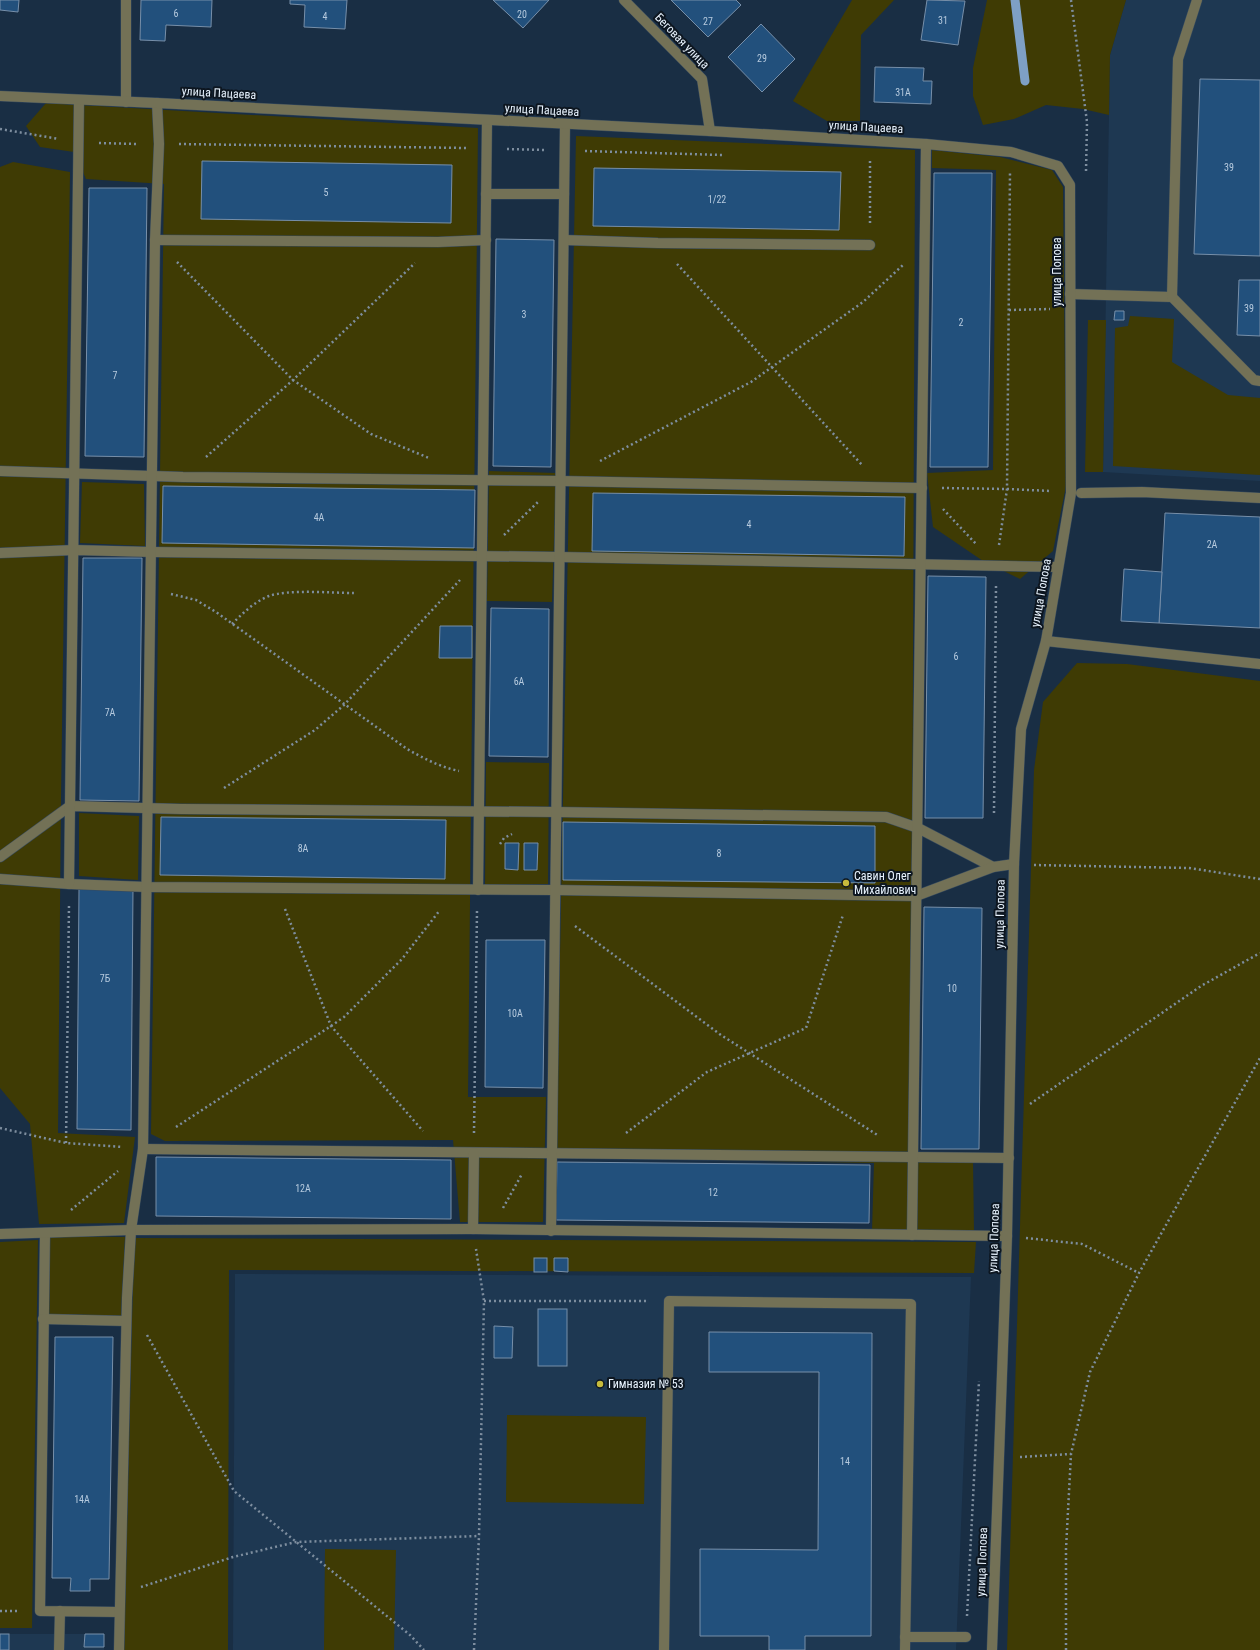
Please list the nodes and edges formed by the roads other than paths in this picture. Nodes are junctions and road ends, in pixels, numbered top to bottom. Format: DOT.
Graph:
graph roads {
  1 [pos="126,0"];
  2 [pos="624,0"];
  3 [pos="1197,0"];
  4 [pos="0,96"];
  5 [pos="79,100"];
  6 [pos="126,102"];
  7 [pos="157,103"];
  8 [pos="487,120"];
  9 [pos="565,124"];
  10 [pos="710,131"];
  11 [pos="926,144"];
  12 [pos="1070,185"];
  13 [pos="486,194"];
  14 [pos="564,194"];
  15 [pos="155,240"];
  16 [pos="486,240"];
  17 [pos="564,240"];
  18 [pos="870,245"];
  19 [pos="1070,294"];
  20 [pos="1172,297"];
  21 [pos="1260,381"];
  22 [pos="0,471"];
  23 [pos="75,473"];
  24 [pos="152,476"];
  25 [pos="483,480"];
  26 [pos="561,481"];
  27 [pos="922,488"];
  28 [pos="1081,493"];
  29 [pos="1260,498"];
  30 [pos="74,550"];
  31 [pos="152,552"];
  32 [pos="0,553"];
  33 [pos="482,556"];
  34 [pos="560,557"];
  35 [pos="921,564"];
  36 [pos="1058,567"];
  37 [pos="1046,641"];
  38 [pos="1260,664"];
  39 [pos="70,806"];
  40 [pos="148,809"];
  41 [pos="478,812"];
  42 [pos="556,812"];
  43 [pos="918,828"];
  44 [pos="0,857"];
  45 [pos="1014,864"];
  46 [pos="993,867"];
  47 [pos="0,879"];
  48 [pos="69,884"];
  49 [pos="147,887"];
  50 [pos="478,890"];
  51 [pos="556,890"];
  52 [pos="916,896"];
  53 [pos="143,1149"];
  54 [pos="474,1153"];
  55 [pos="552,1154"];
  56 [pos="913,1157"];
  57 [pos="1009,1158"];
  58 [pos="473,1229"];
  59 [pos="131,1230"];
  60 [pos="551,1230"];
  61 [pos="45,1233"];
  62 [pos="0,1234"];
  63 [pos="912,1235"];
  64 [pos="1008,1236"];
  65 [pos="43,1320"];
  66 [pos="126,1320"];
  67 [pos="60,1611"];
  68 [pos="119,1612"];
  69 [pos="905,1637"];
  70 [pos="966,1637"];
  71 [pos="59,1650"];
  72 [pos="119,1650"];
  73 [pos="664,1650"];
  74 [pos="905,1650"];
  75 [pos="992,1650"];
  1 -- 6 [label="street"];
  2 -- 10 [label="street, Беговая улица"];
  3 -- 20 [label="street"];
  4 -- 5 [label="street, улица Пацаева"];
  5 -- 6 [label="street, улица Пацаева"];
  5 -- 23 [label="street"];
  6 -- 7 [label="street, улица Пацаева"];
  7 -- 8 [label="street, улица Пацаева"];
  7 -- 15 [label="street"];
  8 -- 9 [label="street, улица Пацаева"];
  8 -- 13 [label="street"];
  9 -- 10 [label="street, улица Пацаева"];
  9 -- 14 [label="street"];
  10 -- 11 [label="street, улица Пацаева"];
  11 -- 12 [label="street, улица Пацаева"];
  11 -- 27 [label="street"];
  12 -- 19 [label="street, улица Попова"];
  13 -- 14 [label="street"];
  13 -- 16 [label="street"];
  14 -- 17 [label="street"];
  15 -- 16 [label="street"];
  15 -- 24 [label="street"];
  16 -- 25 [label="street"];
  17 -- 18 [label="street"];
  17 -- 26 [label="street"];
  19 -- 20 [label="street"];
  19 -- 36 [label="street, улица Попова"];
  20 -- 21 [label="street"];
  22 -- 23 [label="street"];
  23 -- 24 [label="street"];
  23 -- 30 [label="street"];
  24 -- 25 [label="street"];
  24 -- 31 [label="street"];
  25 -- 26 [label="street"];
  25 -- 33 [label="street"];
  26 -- 27 [label="street"];
  26 -- 34 [label="street"];
  27 -- 35 [label="street"];
  28 -- 29 [label="street"];
  30 -- 31 [label="street"];
  30 -- 32 [label="street"];
  30 -- 39 [label="street"];
  31 -- 33 [label="street"];
  31 -- 40 [label="street"];
  33 -- 34 [label="street"];
  33 -- 41 [label="street"];
  34 -- 35 [label="street"];
  34 -- 42 [label="street"];
  35 -- 36 [label="street"];
  35 -- 43 [label="street"];
  36 -- 37 [label="street, улица Попова"];
  37 -- 38 [label="street"];
  37 -- 45 [label="street, улица Попова"];
  39 -- 40 [label="street"];
  39 -- 44 [label="street"];
  39 -- 48 [label="street"];
  40 -- 41 [label="street"];
  40 -- 49 [label="street"];
  41 -- 42 [label="street"];
  41 -- 50 [label="street"];
  42 -- 43 [label="street"];
  42 -- 51 [label="street"];
  43 -- 46 [label="street"];
  43 -- 52 [label="street"];
  45 -- 46 [label="street"];
  45 -- 57 [label="street, улица Попова"];
  46 -- 52 [label="street"];
  47 -- 48 [label="street"];
  48 -- 49 [label="street"];
  49 -- 50 [label="street"];
  49 -- 53 [label="street"];
  50 -- 51 [label="street"];
  51 -- 52 [label="street"];
  51 -- 55 [label="street"];
  52 -- 56 [label="street"];
  53 -- 54 [label="street"];
  53 -- 59 [label="street"];
  54 -- 55 [label="street"];
  54 -- 58 [label="street"];
  55 -- 56 [label="street"];
  55 -- 60 [label="street"];
  56 -- 57 [label="street"];
  56 -- 63 [label="street"];
  57 -- 64 [label="street, улица Попова"];
  58 -- 59 [label="street"];
  58 -- 60 [label="street"];
  59 -- 61 [label="street"];
  59 -- 66 [label="street"];
  60 -- 63 [label="street"];
  61 -- 62 [label="street"];
  61 -- 65 [label="street"];
  63 -- 64 [label="street"];
  64 -- 75 [label="street, улица Попова"];
  65 -- 66 [label="street"];
  65 -- 67 [label="street"];
  66 -- 68 [label="street"];
  67 -- 68 [label="street"];
  67 -- 71 [label="street"];
  68 -- 72 [label="street"];
  69 -- 70 [label="street"];
  69 -- 73 [label="street"];
  69 -- 74 [label="street"];
}
